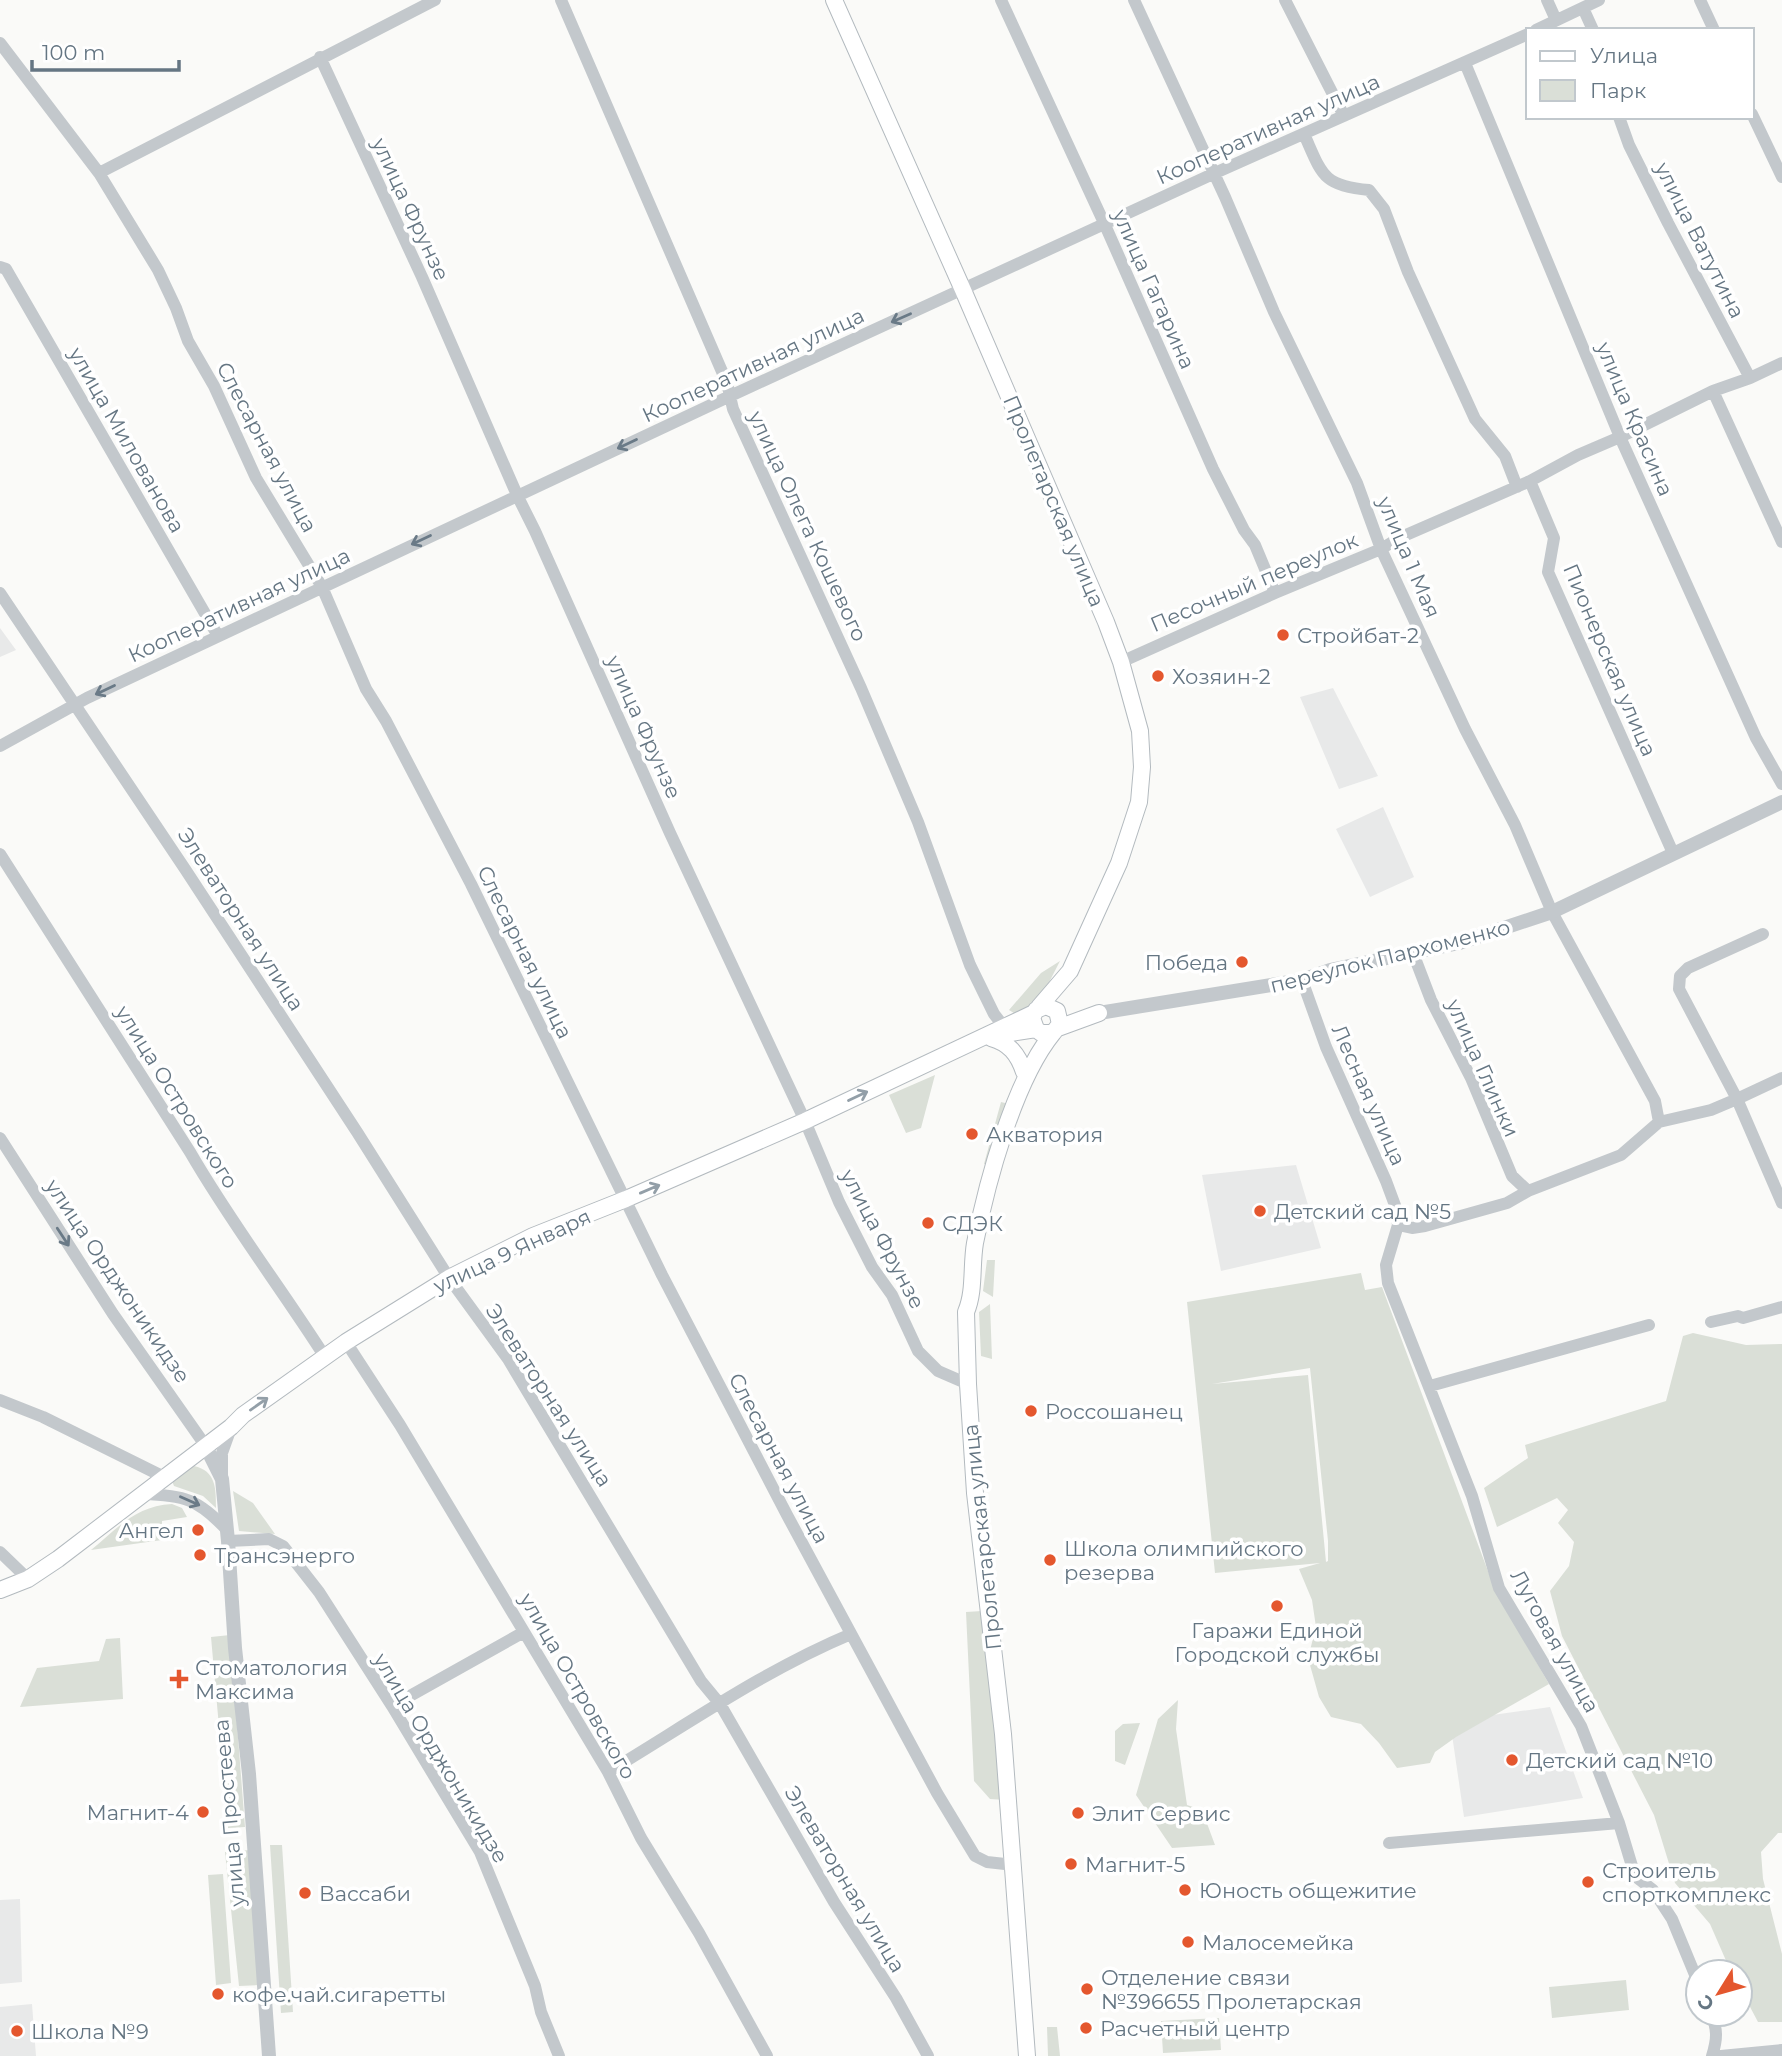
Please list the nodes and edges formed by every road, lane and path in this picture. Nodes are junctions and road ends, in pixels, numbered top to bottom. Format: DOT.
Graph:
graph roads {
  1 [pos="435,0"];
  2 [pos="562,0"];
  3 [pos="834,0"];
  4 [pos="1001,0"];
  5 [pos="1134,0"];
  6 [pos="1285,0"];
  7 [pos="1546,0"];
  8 [pos="1600,0"];
  9 [pos="1700,0"];
  10 [pos="1583,8"];
  11 [pos="1556,20"];
  12 [pos="1540,28"];
  13 [pos="1592,28"];
  14 [pos="1713,28"];
  15 [pos="1526,35"];
  16 [pos="0,43"];
  17 [pos="320,57"];
  18 [pos="1465,63"];
  19 [pos="1344,116"];
  20 [pos="1754,118"];
  21 [pos="1620,119"];
  22 [pos="1304,134"];
  23 [pos="99,173"];
  24 [pos="1214,173"];
  25 [pos="1782,177"];
  26 [pos="1105,225"];
  27 [pos="0,267"];
  28 [pos="963,290"];
  29 [pos="1782,363"];
  30 [pos="1750,379"];
  31 [pos="1713,391"];
  32 [pos="728,397"];
  33 [pos="1620,437"];
  34 [pos="1523,484"];
  35 [pos="517,495"];
  36 [pos="1782,542"];
  37 [pos="1381,549"];
  38 [pos="322,587"];
  39 [pos="0,593"];
  40 [pos="1275,593"];
  41 [pos="218,636"];
  42 [pos="1121,662"];
  43 [pos="76,704"];
  44 [pos="0,746"];
  45 [pos="1782,784"];
  46 [pos="1782,802"];
  47 [pos="1673,853"];
  48 [pos="0,854"];
  49 [pos="1552,912"];
  50 [pos="1763,934"];
  51 [pos="1413,953"];
  52 [pos="1302,980"];
  53 [pos="1099,1013"];
  54 [pos="1046,1020"];
  55 [pos="991,1036"];
  56 [pos="1782,1078"];
  57 [pos="1022,1080"];
  58 [pos="1737,1099"];
  59 [pos="805,1121"];
  60 [pos="1660,1122"];
  61 [pos="0,1138"];
  62 [pos="1528,1191"];
  63 [pos="626,1199"];
  64 [pos="1782,1203"];
  65 [pos="1398,1225"];
  66 [pos="449,1278"];
  67 [pos="1782,1307"];
  68 [pos="1711,1322"];
  69 [pos="1649,1325"];
  70 [pos="346,1342"];
  71 [pos="325,1357"];
  72 [pos="968,1384"];
  73 [pos="1430,1386"];
  74 [pos="0,1400"];
  75 [pos="231,1427"];
  76 [pos="205,1445"];
  77 [pos="164,1477"];
  78 [pos="222,1479"];
  79 [pos="142,1494"];
  80 [pos="228,1535"];
  81 [pos="0,1552"];
  82 [pos="29,1578"];
  83 [pos="0,1590"];
  84 [pos="524,1632"];
  85 [pos="850,1633"];
  86 [pos="720,1704"];
  87 [pos="392,1706"];
  88 [pos="608,1772"];
  89 [pos="1619,1823"];
  90 [pos="1389,1843"];
  91 [pos="1014,1865"];
  92 [pos="1688,1958"];
  93 [pos="1716,2028"];
  94 [pos="1782,2050"];
  95 [pos="269,2056"];
  96 [pos="559,2056"];
  97 [pos="767,2056"];
  98 [pos="928,2056"];
  99 [pos="1027,2056"];
  100 [pos="1712,2056"];
  101 [pos="1721,2056"];
  1 -- 17 [label="street"];
  2 -- 32 [label="street, улица Олега Кошевого"];
  3 -- 28 [label="main road, Пролетарская улица"];
  4 -- 26 [label="street, улица Гагарина"];
  5 -- 24 [label="street, улица 1 Мая"];
  6 -- 19 [label="street"];
  7 -- 11 [label="street"];
  8 -- 10 [label="street"];
  9 -- 14 [label="street"];
  10 -- 11 [label="street"];
  10 -- 13 [label="street"];
  11 -- 12 [label="street"];
  15 -- 18 [label="street, Кооперативная улица"];
  16 -- 23 [label="street, Слесарная улица"];
  17 -- 23 [label="street"];
  17 -- 35 [label="street, улица Фрунзе"];
  18 -- 19 [label="street, Кооперативная улица"];
  18 -- 33 [label="street, улица Красина"];
  19 -- 22 [label="street, Кооперативная улица"];
  20 -- 25 [label="street"];
  21 -- 30 [label="street, улица Ватутина"];
  22 -- 24 [label="street, Кооперативная улица"];
  22 -- 34 [label="street, Пионерская улица"];
  23 -- 38 [label="street, Слесарная улица"];
  24 -- 26 [label="street, Кооперативная улица"];
  24 -- 37 [label="street, улица 1 Мая"];
  26 -- 28 [label="street, Кооперативная улица"];
  26 -- 40 [label="street, улица Гагарина"];
  27 -- 41 [label="street, улица Милованова"];
  28 -- 32 [label="street, Кооперативная улица, one-way"];
  28 -- 42 [label="main road, Пролетарская улица"];
  29 -- 30 [label="street, Песочный переулок"];
  30 -- 31 [label="street, Песочный переулок"];
  31 -- 33 [label="street, Песочный переулок"];
  31 -- 36 [label="street"];
  32 -- 35 [label="street, Кооперативная улица, one-way"];
  32 -- 55 [label="street, улица Олега Кошевого"];
  33 -- 34 [label="street, Песочный переулок"];
  33 -- 45 [label="street, улица Красина"];
  34 -- 37 [label="street, Песочный переулок"];
  34 -- 47 [label="street, Пионерская улица"];
  35 -- 38 [label="street, Кооперативная улица, one-way"];
  35 -- 59 [label="street, улица Фрунзе"];
  37 -- 40 [label="street, Песочный переулок"];
  37 -- 49 [label="street, улица 1 Мая"];
  38 -- 41 [label="street, Кооперативная улица"];
  38 -- 63 [label="street, Слесарная улица"];
  39 -- 43 [label="street, Элеваторная улица"];
  40 -- 42 [label="street, Песочный переулок"];
  41 -- 43 [label="street, Кооперативная улица, one-way"];
  42 -- 54 [label="main road, Пролетарская улица"];
  43 -- 44 [label="street, Кооперативная улица"];
  43 -- 66 [label="street, Элеваторная улица"];
  46 -- 47 [label="street, переулок Пархоменко"];
  47 -- 49 [label="street, переулок Пархоменко"];
  48 -- 71 [label="street, улица Островского"];
  49 -- 51 [label="street, переулок Пархоменко"];
  49 -- 60 [label="street, улица 1 Мая"];
  50 -- 58 [label="street"];
  51 -- 52 [label="street, переулок Пархоменко"];
  51 -- 62 [label="street, улица Глинки"];
  52 -- 53 [label="street, переулок Пархоменко"];
  52 -- 65 [label="street, Лесная улица"];
  53 -- 54 [label="main road, улица 9 Января"];
  54 -- 55 [label="main road, улица 9 Января"];
  54 -- 57 [label="main road, Пролетарская улица"];
  55 -- 57 [label="main road"];
  59 -- 55 [label="main road, улица 9 Января, one-way"];
  56 -- 58 [label="street"];
  57 -- 72 [label="main road, Пролетарская улица"];
  58 -- 60 [label="street"];
  58 -- 64 [label="street"];
  63 -- 59 [label="main road, улица 9 Января, one-way"];
  59 -- 72 [label="street, улица Фрунзе"];
  60 -- 62 [label="street"];
  61 -- 76 [label="street, улица Орджоникидзе, one-way"];
  62 -- 65 [label="street"];
  63 -- 66 [label="main road, улица 9 Января"];
  63 -- 85 [label="street, Слесарная улица"];
  65 -- 73 [label="street, Луговая улица"];
  66 -- 70 [label="main road, улица 9 Января"];
  66 -- 86 [label="street, Элеваторная улица"];
  67 -- 68 [label="street"];
  69 -- 73 [label="street"];
  70 -- 71 [label="main road, улица 9 Января"];
  70 -- 84 [label="street, улица Островского"];
  75 -- 71 [label="main road, улица 9 Января, one-way"];
  72 -- 91 [label="main road, Пролетарская улица"];
  73 -- 89 [label="street, Луговая улица"];
  74 -- 77 [label="street"];
  75 -- 76 [label="main road, улица 9 Января"];
  75 -- 78 [label="street"];
  76 -- 77 [label="main road, улица 9 Января"];
  76 -- 78 [label="street, улица Простеева"];
  77 -- 79 [label="main road, улица 9 Января"];
  78 -- 80 [label="street, улица Простеева"];
  79 -- 80 [label="street, one-way"];
  79 -- 82 [label="main road, улица 9 Января"];
  80 -- 87 [label="street, улица Орджоникидзе"];
  80 -- 95 [label="street, улица Простеева"];
  81 -- 82 [label="street"];
  82 -- 83 [label="main road, улица 9 Января"];
  84 -- 87 [label="street"];
  84 -- 88 [label="street, улица Островского"];
  85 -- 86 [label="street"];
  85 -- 91 [label="street, Слесарная улица"];
  86 -- 88 [label="street"];
  86 -- 98 [label="street, Элеваторная улица"];
  87 -- 96 [label="street, улица Орджоникидзе"];
  88 -- 97 [label="street, улица Островского"];
  89 -- 90 [label="street"];
  89 -- 92 [label="street, Луговая улица"];
  91 -- 99 [label="main road, Пролетарская улица"];
  93 -- 100 [label="street"];
  94 -- 101 [label="street"];
}
